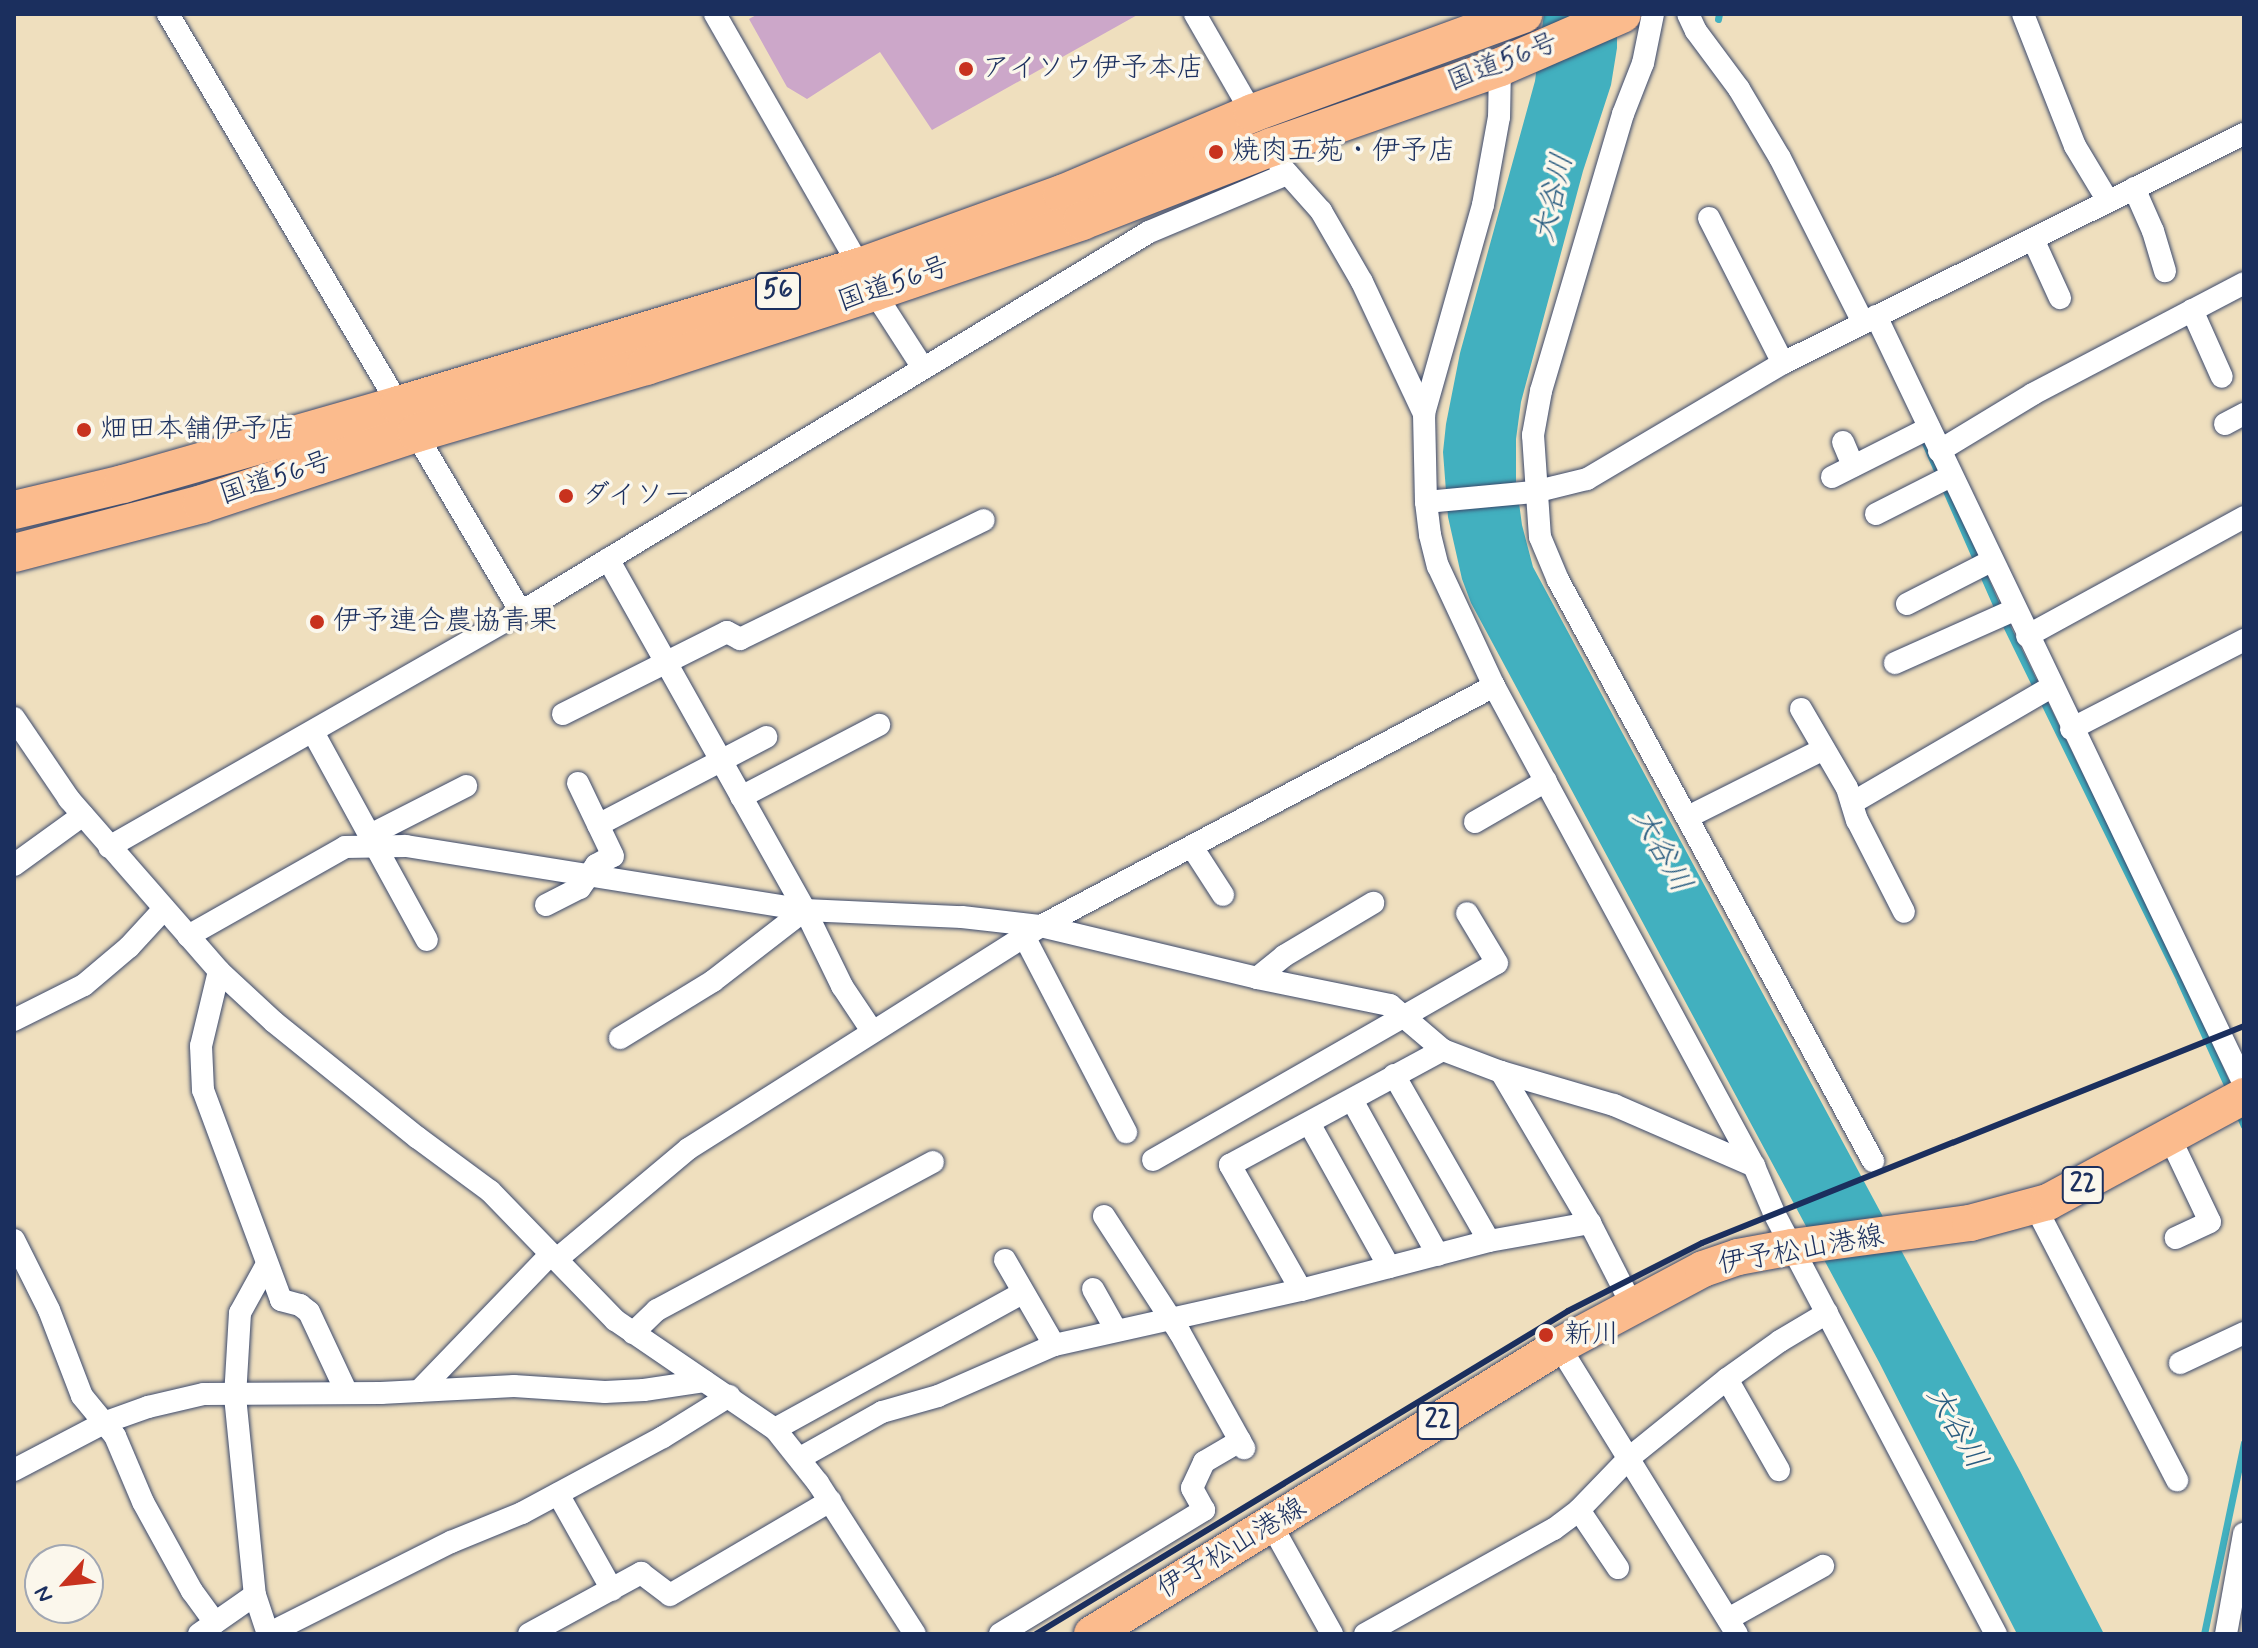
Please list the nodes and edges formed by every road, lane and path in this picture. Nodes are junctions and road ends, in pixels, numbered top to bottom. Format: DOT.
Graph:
graph roads {
  1 [pos="168,14"];
  2 [pos="715,14"];
  3 [pos="1195,14"];
  4 [pos="1523,14"];
  5 [pos="1622,14"];
  6 [pos="1653,14"];
  7 [pos="1688,14"];
  8 [pos="2023,14"];
  9 [pos="1507,64"];
  10 [pos="1253,113"];
  11 [pos="2244,134"];
  12 [pos="1280,161"];
  13 [pos="2134,188"];
  14 [pos="2108,201"];
  15 [pos="1709,218"];
  16 [pos="2033,239"];
  17 [pos="2165,271"];
  18 [pos="867,279"];
  19 [pos="2244,283"];
  20 [pos="2060,298"];
  21 [pos="2192,310"];
  22 [pos="1870,319"];
  23 [pos="1783,363"];
  24 [pos="923,368"];
  25 [pos="2222,377"];
  26 [pos="1424,414"];
  27 [pos="408,419"];
  28 [pos="1929,428"];
  29 [pos="1843,442"];
  30 [pos="1939,451"];
  31 [pos="1853,466"];
  32 [pos="1951,476"];
  33 [pos="1832,477"];
  34 [pos="1530,492"];
  35 [pos="1431,502"];
  36 [pos="14,510"];
  37 [pos="1876,514"];
  38 [pos="2244,517"];
  39 [pos="984,520"];
  40 [pos="14,553"];
  41 [pos="608,559"];
  42 [pos="1991,561"];
  43 [pos="1907,604"];
  44 [pos="2014,610"];
  45 [pos="521,612"];
  46 [pos="2027,636"];
  47 [pos="2244,640"];
  48 [pos="666,662"];
  49 [pos="1895,663"];
  50 [pos="1494,686"];
  51 [pos="2051,687"];
  52 [pos="1801,709"];
  53 [pos="563,714"];
  54 [pos="14,718"];
  55 [pos="879,725"];
  56 [pos="2071,729"];
  57 [pos="313,732"];
  58 [pos="766,737"];
  59 [pos="1822,750"];
  60 [pos="720,758"];
  61 [pos="1546,781"];
  62 [pos="578,783"];
  63 [pos="466,786"];
  64 [pos="741,797"];
  65 [pos="1852,803"];
  66 [pos="83,815"];
  67 [pos="1688,817"];
  68 [pos="1475,822"];
  69 [pos="598,825"];
  70 [pos="373,841"];
  71 [pos="109,847"];
  72 [pos="1192,847"];
  73 [pos="14,865"];
  74 [pos="589,875"];
  75 [pos="1223,895"];
  76 [pos="1373,903"];
  77 [pos="546,905"];
  78 [pos="164,909"];
  79 [pos="805,910"];
  80 [pos="1904,912"];
  81 [pos="1467,913"];
  82 [pos="1033,932"];
  83 [pos="188,936"];
  84 [pos="427,940"];
  85 [pos="219,971"];
  86 [pos="1257,978"];
  87 [pos="1404,1017"];
  88 [pos="14,1020"];
  89 [pos="872,1031"];
  90 [pos="620,1038"];
  91 [pos="1443,1050"];
  92 [pos="1501,1072"];
  93 [pos="1394,1075"];
  94 [pos="2244,1084"];
  95 [pos="2244,1096"];
  96 [pos="1352,1100"];
  97 [pos="1309,1123"];
  98 [pos="1126,1132"];
  99 [pos="2170,1138"];
  100 [pos="1153,1160"];
  101 [pos="1873,1161"];
  102 [pos="933,1162"];
  103 [pos="1754,1166"];
  104 [pos="2035,1206"];
  105 [pos="1104,1216"];
  106 [pos="1590,1223"];
  107 [pos="2176,1238"];
  108 [pos="14,1240"];
  109 [pos="1489,1241"];
  110 [pos="1797,1247"];
  111 [pos="1438,1255"];
  112 [pos="554,1256"];
  113 [pos="1005,1260"];
  114 [pos="267,1264"];
  115 [pos="1389,1267"];
  116 [pos="1093,1289"];
  117 [pos="1301,1290"];
  118 [pos="1022,1293"];
  119 [pos="1632,1305"];
  120 [pos="1827,1313"];
  121 [pos="1170,1319"];
  122 [pos="1116,1330"];
  123 [pos="633,1333"];
  124 [pos="2244,1333"];
  125 [pos="1054,1345"];
  126 [pos="1559,1346"];
  127 [pos="2180,1363"];
  128 [pos="1727,1379"];
  129 [pos="704,1381"];
  130 [pos="346,1391"];
  131 [pos="419,1391"];
  132 [pos="235,1396"];
  133 [pos="729,1396"];
  134 [pos="106,1422"];
  135 [pos="775,1429"];
  136 [pos="800,1458"];
  137 [pos="1629,1458"];
  138 [pos="14,1470"];
  139 [pos="1779,1470"];
  140 [pos="2177,1480"];
  141 [pos="558,1494"];
  142 [pos="830,1501"];
  143 [pos="1579,1510"];
  144 [pos="1272,1526"];
  145 [pos="2244,1534"];
  146 [pos="1823,1566"];
  147 [pos="1618,1568"];
  148 [pos="612,1590"];
  149 [pos="255,1595"];
  150 [pos="1732,1627"];
  151 [pos="207,1628"];
  152 [pos="2227,1633"];
  153 [pos="268,1634"];
  154 [pos="529,1634"];
  155 [pos="915,1634"];
  156 [pos="1000,1634"];
  157 [pos="1092,1634"];
  158 [pos="1332,1634"];
  159 [pos="1365,1634"];
  160 [pos="1996,1634"];
  1 -- 27 [label="street"];
  2 -- 18 [label="street"];
  3 -- 10 [label="street"];
  4 -- 10 [label="highway, 国道56号 / 56"];
  5 -- 9 [label="highway, 国道56号 / 56"];
  6 -- 34 [label="street"];
  7 -- 22 [label="street"];
  8 -- 14 [label="street"];
  9 -- 12 [label="highway, 国道56号 / 56"];
  9 -- 26 [label="street"];
  10 -- 12 [label="street"];
  10 -- 18 [label="highway, 国道56号 / 56"];
  11 -- 13 [label="street"];
  12 -- 18 [label="highway, 国道56号 / 56"];
  12 -- 24 [label="street"];
  12 -- 26 [label="street"];
  13 -- 14 [label="street"];
  13 -- 17 [label="street"];
  14 -- 16 [label="street"];
  15 -- 23 [label="street"];
  16 -- 20 [label="street"];
  16 -- 22 [label="street"];
  18 -- 24 [label="street"];
  18 -- 27 [label="highway, 国道56号 / 56"];
  19 -- 21 [label="street"];
  21 -- 25 [label="street"];
  21 -- 30 [label="street"];
  22 -- 23 [label="street"];
  22 -- 28 [label="street"];
  23 -- 34 [label="street"];
  24 -- 41 [label="street"];
  26 -- 35 [label="street"];
  27 -- 36 [label="highway, 国道56号 / 56"];
  27 -- 40 [label="highway, 国道56号 / 56"];
  27 -- 45 [label="street"];
  28 -- 30 [label="street"];
  28 -- 31 [label="street"];
  29 -- 31 [label="street"];
  30 -- 32 [label="street"];
  31 -- 33 [label="street"];
  32 -- 37 [label="street"];
  32 -- 42 [label="street"];
  34 -- 35 [label="street"];
  34 -- 67 [label="street"];
  35 -- 50 [label="street"];
  38 -- 46 [label="street"];
  39 -- 48 [label="street"];
  41 -- 45 [label="street"];
  41 -- 48 [label="street"];
  42 -- 43 [label="street"];
  42 -- 44 [label="street"];
  44 -- 46 [label="street"];
  44 -- 49 [label="street"];
  45 -- 57 [label="street"];
  46 -- 51 [label="street"];
  47 -- 56 [label="street"];
  48 -- 53 [label="street"];
  48 -- 60 [label="street"];
  50 -- 61 [label="street"];
  50 -- 72 [label="street"];
  51 -- 56 [label="street"];
  51 -- 65 [label="street"];
  52 -- 59 [label="street"];
  54 -- 66 [label="street"];
  55 -- 64 [label="street"];
  56 -- 94 [label="street"];
  57 -- 70 [label="street"];
  57 -- 71 [label="street"];
  58 -- 60 [label="street"];
  59 -- 65 [label="street"];
  59 -- 67 [label="street"];
  60 -- 64 [label="street"];
  60 -- 69 [label="street"];
  61 -- 68 [label="street"];
  61 -- 103 [label="street"];
  62 -- 69 [label="street"];
  63 -- 70 [label="street"];
  64 -- 79 [label="street"];
  65 -- 80 [label="street"];
  66 -- 71 [label="street"];
  66 -- 73 [label="street"];
  67 -- 101 [label="street"];
  69 -- 74 [label="street"];
  70 -- 74 [label="street"];
  70 -- 83 [label="street"];
  70 -- 84 [label="street"];
  71 -- 78 [label="street"];
  72 -- 75 [label="street"];
  72 -- 82 [label="street"];
  74 -- 77 [label="street"];
  74 -- 79 [label="street"];
  76 -- 86 [label="street"];
  78 -- 83 [label="street"];
  78 -- 88 [label="street"];
  79 -- 82 [label="street"];
  79 -- 89 [label="street"];
  79 -- 90 [label="street"];
  81 -- 87 [label="street"];
  82 -- 86 [label="street"];
  82 -- 89 [label="street"];
  82 -- 98 [label="street"];
  83 -- 85 [label="street"];
  85 -- 112 [label="street"];
  85 -- 114 [label="street"];
  86 -- 87 [label="street"];
  87 -- 91 [label="street"];
  87 -- 100 [label="street"];
  89 -- 112 [label="street"];
  91 -- 92 [label="street"];
  91 -- 93 [label="street"];
  92 -- 103 [label="street"];
  92 -- 106 [label="street"];
  93 -- 96 [label="street"];
  93 -- 109 [label="street"];
  95 -- 99 [label="main road, 伊予松山港線 / 22"];
  96 -- 97 [label="street"];
  96 -- 111 [label="street"];
  97 -- 115 [label="street"];
  97 -- 117 [label="street"];
  99 -- 104 [label="main road, 伊予松山港線 / 22"];
  99 -- 107 [label="street"];
  102 -- 123 [label="street"];
  103 -- 110 [label="street"];
  104 -- 110 [label="main road, 伊予松山港線 / 22"];
  104 -- 140 [label="street"];
  105 -- 121 [label="street"];
  106 -- 109 [label="street"];
  106 -- 119 [label="street"];
  108 -- 134 [label="street"];
  109 -- 111 [label="street"];
  110 -- 119 [label="main road, 伊予松山港線 / 22"];
  110 -- 120 [label="street"];
  111 -- 115 [label="street"];
  112 -- 123 [label="street"];
  112 -- 131 [label="street"];
  113 -- 118 [label="street"];
  114 -- 130 [label="street"];
  114 -- 132 [label="street"];
  115 -- 117 [label="street"];
  116 -- 122 [label="street"];
  117 -- 121 [label="street"];
  118 -- 125 [label="street"];
  118 -- 135 [label="street"];
  119 -- 126 [label="main road, 伊予松山港線 / 22"];
  120 -- 128 [label="street"];
  120 -- 160 [label="street"];
  121 -- 122 [label="street"];
  121 -- 156 [label="street"];
  122 -- 125 [label="street"];
  123 -- 129 [label="street"];
  124 -- 127 [label="street"];
  125 -- 136 [label="street"];
  126 -- 137 [label="street"];
  126 -- 144 [label="main road, 伊予松山港線 / 22"];
  128 -- 137 [label="street"];
  128 -- 139 [label="street"];
  129 -- 131 [label="street"];
  129 -- 133 [label="street"];
  130 -- 131 [label="street"];
  130 -- 132 [label="street"];
  132 -- 134 [label="street"];
  132 -- 149 [label="street"];
  133 -- 135 [label="street"];
  133 -- 141 [label="street"];
  134 -- 138 [label="street"];
  134 -- 151 [label="street"];
  135 -- 136 [label="street"];
  136 -- 142 [label="street"];
  137 -- 143 [label="street"];
  137 -- 150 [label="street"];
  141 -- 148 [label="street"];
  141 -- 153 [label="street"];
  142 -- 148 [label="street"];
  142 -- 155 [label="street"];
  143 -- 147 [label="street"];
  143 -- 159 [label="street"];
  144 -- 157 [label="main road, 伊予松山港線 / 22"];
  144 -- 158 [label="street"];
  145 -- 152 [label="street"];
  146 -- 150 [label="street"];
  148 -- 154 [label="street"];
  149 -- 151 [label="street"];
  149 -- 153 [label="street"];
}
